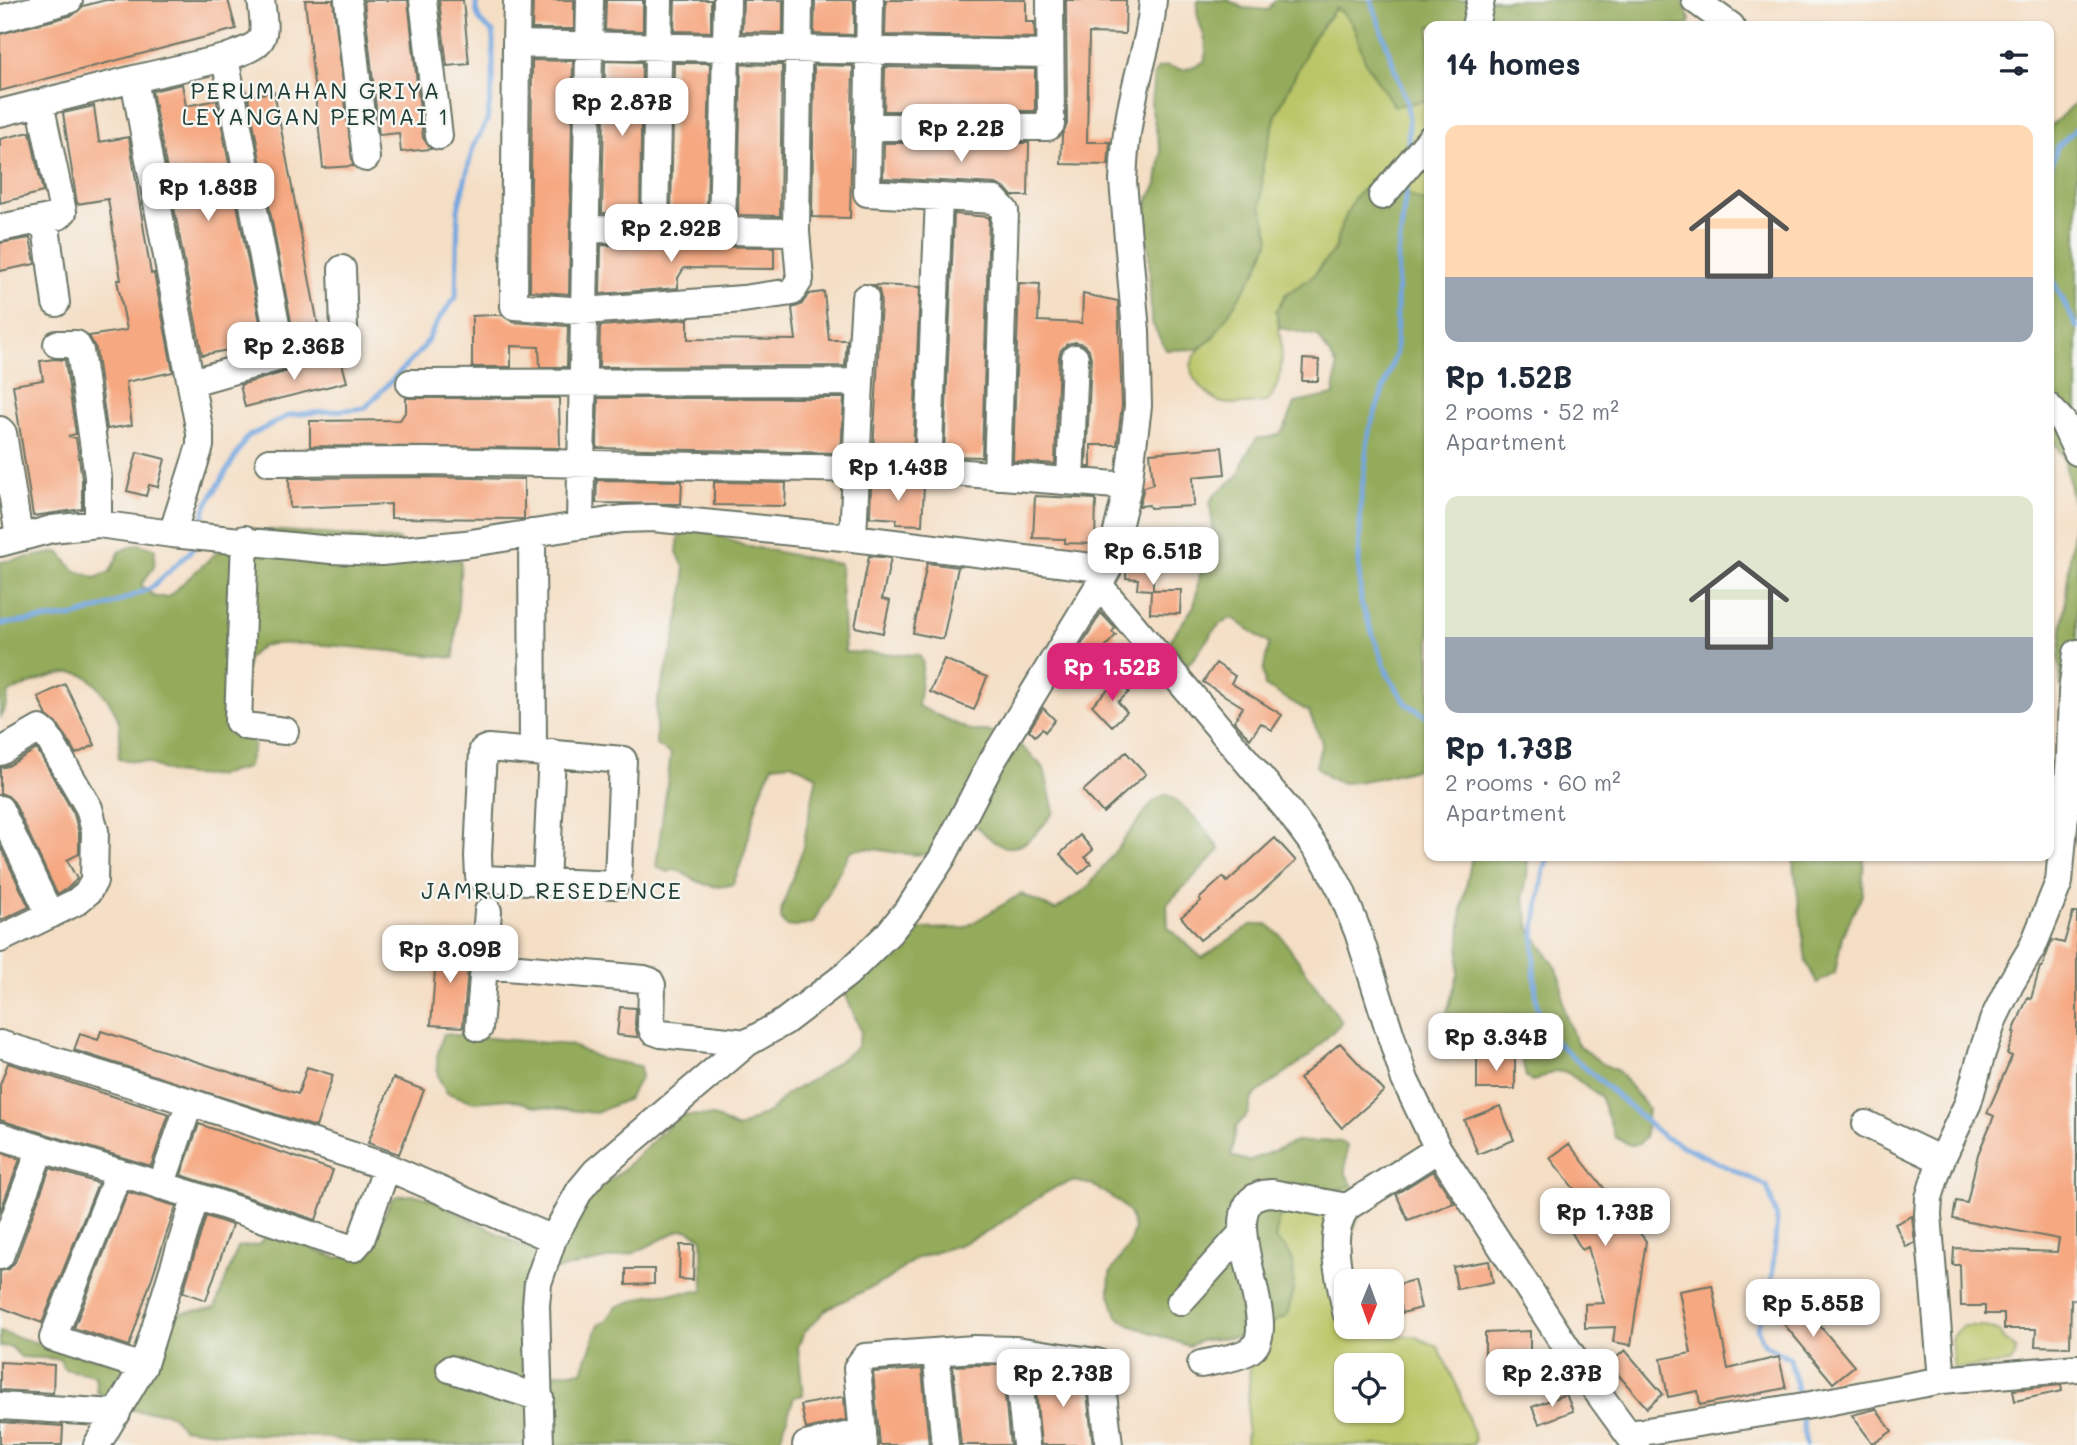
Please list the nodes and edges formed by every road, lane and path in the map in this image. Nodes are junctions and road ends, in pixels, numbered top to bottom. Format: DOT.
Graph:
graph roads {
  1 [pos="69,0"];
  2 [pos="261,0"];
  3 [pos="348,0"];
  4 [pos="423,0"];
  5 [pos="517,0"];
  6 [pos="590,0"];
  7 [pos="659,0"];
  8 [pos="727,0"];
  9 [pos="799,0"];
  10 [pos="870,0"];
  11 [pos="1050,0"];
  12 [pos="1153,0"];
  13 [pos="1480,0"];
  14 [pos="1696,0"];
  15 [pos="0,19"];
  16 [pos="1476,21"];
  17 [pos="1724,21"];
  18 [pos="516,44"];
  19 [pos="589,45"];
  20 [pos="658,47"];
  21 [pos="726,48"];
  22 [pos="799,49"];
  23 [pos="869,50"];
  24 [pos="1049,54"];
  25 [pos="225,58"];
  26 [pos="134,79"];
  27 [pos="40,103"];
  28 [pos="0,113"];
  29 [pos="867,127"];
  30 [pos="439,136"];
  31 [pos="1424,146"];
  32 [pos="366,158"];
  33 [pos="1382,196"];
  34 [pos="939,197"];
  35 [pos="45,219"];
  36 [pos="0,228"];
  37 [pos="586,229"];
  38 [pos="655,230"];
  39 [pos="722,231"];
  40 [pos="796,232"];
  41 [pos="342,269"];
  42 [pos="864,298"];
  43 [pos="56,303"];
  44 [pos="584,311"];
  45 [pos="57,344"];
  46 [pos="282,356"];
  47 [pos="1075,358"];
  48 [pos="191,382"];
  49 [pos="860,382"];
  50 [pos="410,383"];
  51 [pos="583,383"];
  52 [pos="2054,412"];
  53 [pos="0,430"];
  54 [pos="2077,452"];
  55 [pos="269,462"];
  56 [pos="581,464"];
  57 [pos="857,469"];
  58 [pos="928,470"];
  59 [pos="997,476"];
  60 [pos="1070,481"];
  61 [pos="1128,486"];
  62 [pos="98,524"];
  63 [pos="580,524"];
  64 [pos="532,533"];
  65 [pos="188,535"];
  66 [pos="853,538"];
  67 [pos="245,539"];
  68 [pos="9,540"];
  69 [pos="1104,577"];
  70 [pos="2077,653"];
  71 [pos="285,731"];
  72 [pos="0,752"];
  73 [pos="543,753"];
  74 [pos="0,809"];
  75 [pos="546,883"];
  76 [pos="2068,885"];
  77 [pos="488,911"];
  78 [pos="50,915"];
  79 [pos="0,939"];
  80 [pos="484,965"];
  81 [pos="479,1028"];
  82 [pos="747,1044"];
  83 [pos="3,1047"];
  84 [pos="190,1102"];
  85 [pos="1866,1124"];
  86 [pos="0,1136"];
  87 [pos="41,1148"];
  88 [pos="1438,1149"];
  89 [pos="1941,1160"];
  90 [pos="387,1167"];
  91 [pos="119,1172"];
  92 [pos="161,1186"];
  93 [pos="196,1196"];
  94 [pos="1347,1207"];
  95 [pos="1243,1232"];
  96 [pos="553,1239"];
  97 [pos="0,1256"];
  98 [pos="1339,1269"];
  99 [pos="1180,1302"];
  100 [pos="1016,1350"];
  101 [pos="936,1352"];
  102 [pos="1201,1364"];
  103 [pos="143,1367"];
  104 [pos="2077,1368"];
  105 [pos="450,1369"];
  106 [pos="1942,1380"];
  107 [pos="540,1398"];
  108 [pos="0,1406"];
  109 [pos="117,1413"];
  110 [pos="863,1438"];
  111 [pos="1632,1440"];
  112 [pos="97,1445"];
  113 [pos="540,1445"];
  114 [pos="806,1445"];
  115 [pos="945,1445"];
  116 [pos="1026,1445"];
  117 [pos="1109,1445"];
  1 -- 15 [label="street"];
  2 -- 25 [label="street"];
  3 -- 32 [label="street"];
  4 -- 30 [label="street"];
  5 -- 18 [label="street"];
  6 -- 19 [label="street"];
  7 -- 20 [label="street"];
  8 -- 21 [label="street"];
  9 -- 22 [label="street"];
  10 -- 23 [label="street"];
  11 -- 24 [label="street"];
  12 -- 61 [label="street"];
  13 -- 16 [label="street"];
  14 -- 17 [label="street"];
  18 -- 19 [label="street"];
  18 -- 44 [label="street"];
  19 -- 20 [label="street"];
  19 -- 37 [label="street"];
  20 -- 21 [label="street"];
  20 -- 38 [label="street"];
  21 -- 22 [label="street"];
  21 -- 39 [label="street"];
  22 -- 23 [label="street"];
  22 -- 40 [label="street"];
  23 -- 24 [label="street"];
  23 -- 29 [label="street"];
  24 -- 29 [label="street"];
  25 -- 26 [label="street"];
  25 -- 46 [label="street"];
  26 -- 27 [label="street"];
  26 -- 48 [label="street"];
  27 -- 28 [label="street"];
  27 -- 35 [label="street"];
  29 -- 34 [label="street"];
  31 -- 33 [label="street"];
  34 -- 58 [label="street"];
  34 -- 59 [label="street"];
  35 -- 36 [label="street"];
  35 -- 43 [label="street"];
  37 -- 38 [label="street"];
  37 -- 44 [label="street"];
  38 -- 39 [label="street"];
  39 -- 40 [label="street"];
  40 -- 44 [label="street"];
  41 -- 46 [label="street"];
  42 -- 49 [label="street"];
  44 -- 51 [label="street"];
  45 -- 62 [label="street"];
  46 -- 48 [label="street"];
  47 -- 60 [label="street"];
  48 -- 65 [label="street"];
  49 -- 51 [label="street"];
  49 -- 57 [label="street"];
  50 -- 51 [label="street"];
  51 -- 56 [label="street"];
  52 -- 54 [label="street"];
  53 -- 68 [label="street"];
  55 -- 56 [label="street"];
  56 -- 57 [label="street"];
  56 -- 63 [label="street"];
  57 -- 58 [label="street"];
  57 -- 66 [label="street"];
  58 -- 59 [label="street"];
  59 -- 60 [label="street"];
  60 -- 61 [label="street"];
  61 -- 69 [label="street"];
  62 -- 65 [label="street"];
  62 -- 68 [label="street"];
  63 -- 64 [label="street"];
  63 -- 66 [label="street"];
  64 -- 67 [label="street"];
  64 -- 73 [label="street"];
  65 -- 67 [label="street"];
  66 -- 69 [label="street"];
  67 -- 71 [label="street"];
  69 -- 82 [label="street"];
  69 -- 88 [label="street"];
  70 -- 76 [label="street"];
  72 -- 78 [label="street"];
  73 -- 75 [label="street"];
  73 -- 75 [label="street"];
  73 -- 75 [label="street"];
  74 -- 78 [label="street"];
  76 -- 89 [label="street"];
  77 -- 80 [label="street"];
  78 -- 79 [label="street"];
  80 -- 81 [label="street"];
  80 -- 82 [label="street"];
  82 -- 96 [label="street"];
  83 -- 84 [label="street"];
  84 -- 90 [label="street"];
  84 -- 92 [label="street"];
  85 -- 89 [label="street"];
  86 -- 87 [label="street"];
  87 -- 91 [label="street"];
  87 -- 97 [label="street"];
  88 -- 94 [label="street"];
  88 -- 111 [label="street"];
  89 -- 106 [label="street"];
  90 -- 93 [label="street"];
  90 -- 96 [label="street"];
  91 -- 92 [label="street"];
  91 -- 103 [label="street"];
  92 -- 93 [label="street"];
  93 -- 103 [label="street"];
  94 -- 95 [label="street"];
  94 -- 98 [label="street"];
  95 -- 99 [label="street"];
  95 -- 102 [label="street"];
  96 -- 107 [label="street"];
  100 -- 101 [label="street"];
  100 -- 116 [label="street"];
  100 -- 117 [label="street"];
  101 -- 110 [label="street"];
  101 -- 115 [label="street"];
  103 -- 109 [label="street"];
  104 -- 106 [label="street"];
  105 -- 107 [label="street"];
  106 -- 111 [label="street"];
  107 -- 113 [label="street"];
  108 -- 109 [label="street"];
  109 -- 112 [label="street"];
  110 -- 114 [label="street"];
}
